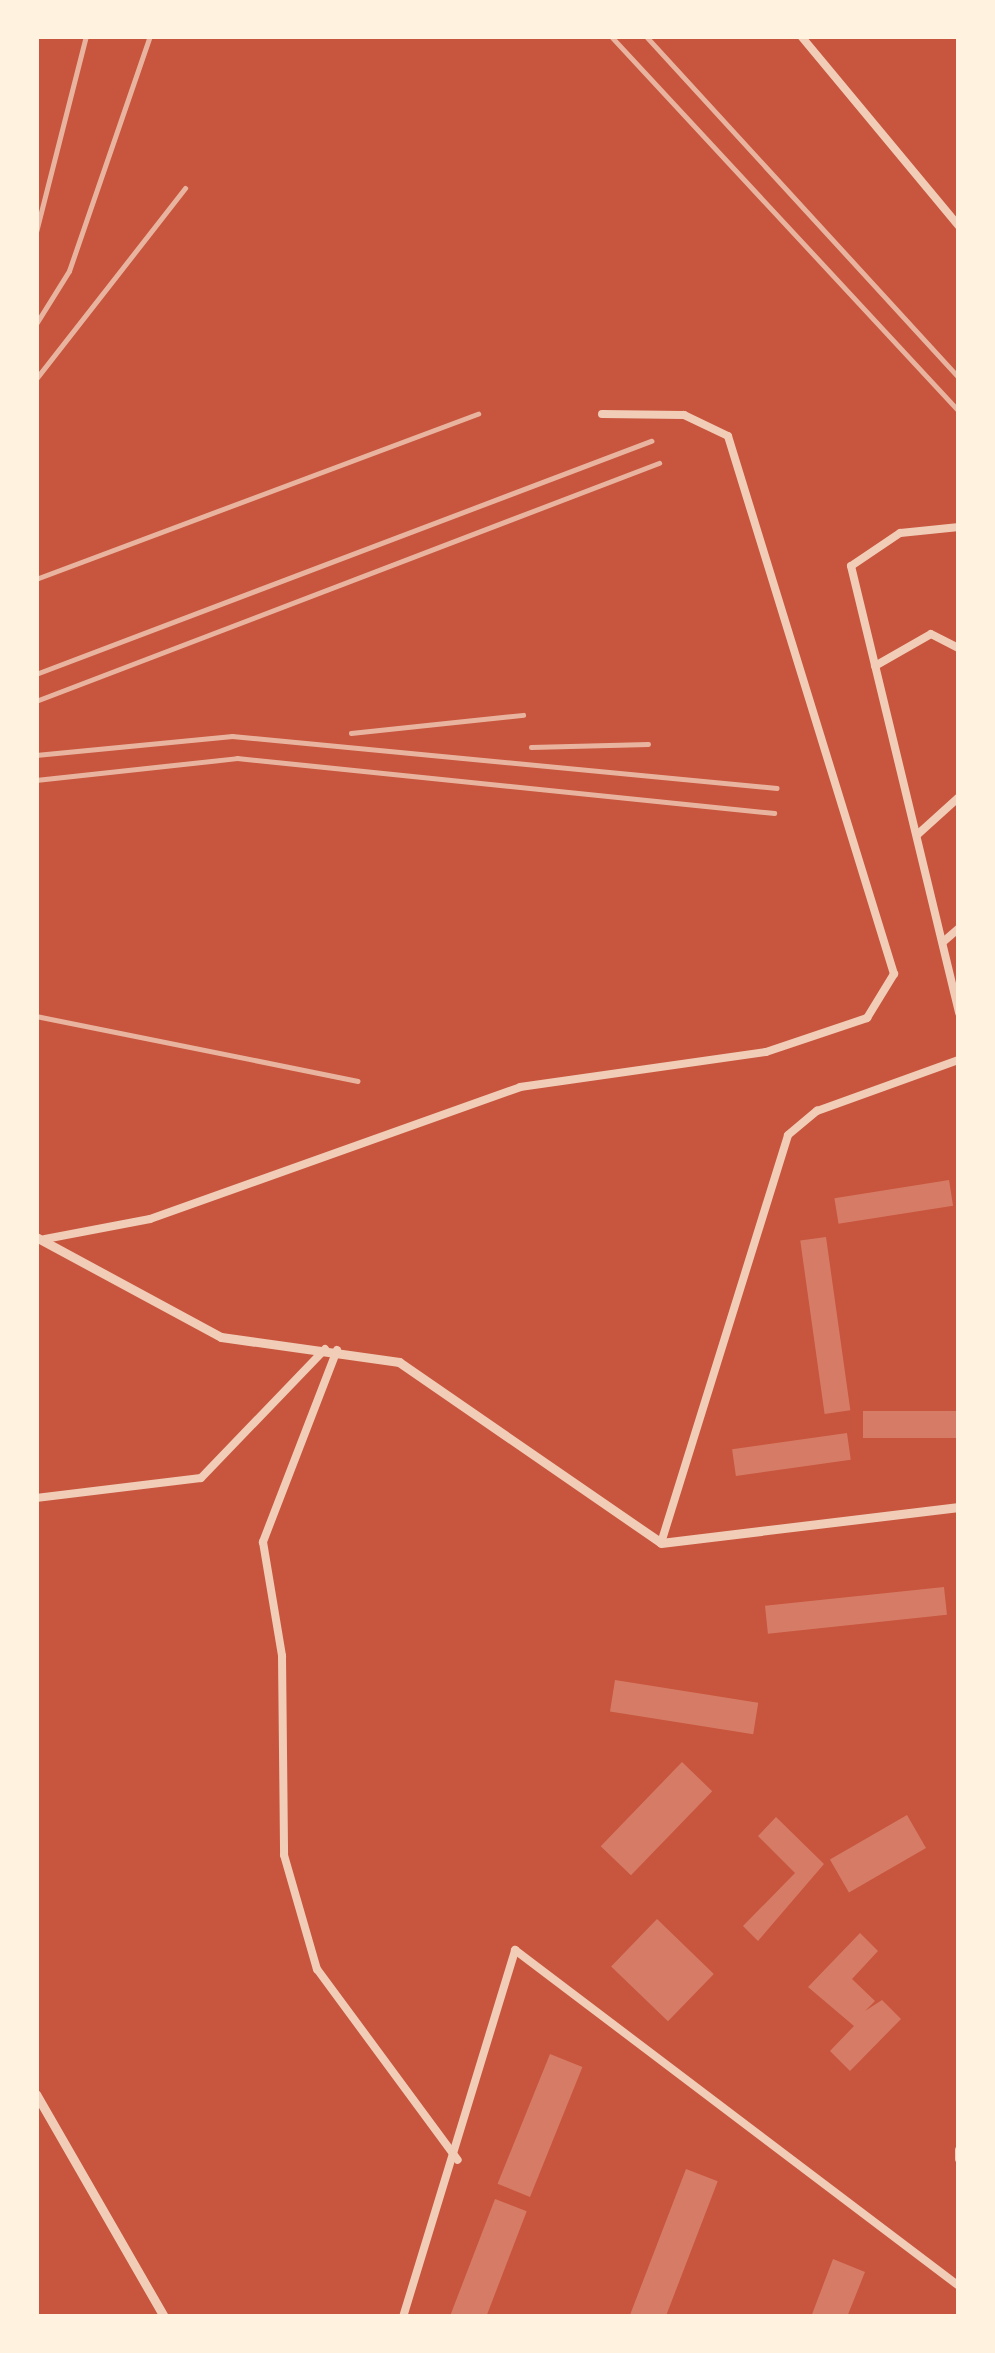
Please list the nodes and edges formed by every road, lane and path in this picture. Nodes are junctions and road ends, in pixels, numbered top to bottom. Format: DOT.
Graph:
graph roads {
  1 [pos="801,36"];
  2 [pos="959,226"];
  3 [pos="602,414"];
  4 [pos="959,527"];
  5 [pos="959,648"];
  6 [pos="875,666"];
  7 [pos="959,797"];
  8 [pos="916,835"];
  9 [pos="959,928"];
  10 [pos="943,942"];
  11 [pos="959,1013"];
  12 [pos="959,1060"];
  13 [pos="40,1238"];
  14 [pos="331,1350"];
  15 [pos="36,1498"];
  16 [pos="959,1507"];
  17 [pos="661,1543"];
  18 [pos="36,2094"];
  19 [pos="459,2161"];
  20 [pos="959,2286"];
  21 [pos="164,2317"];
  22 [pos="403,2317"];
  1 -- 2 [label="street"];
  3 -- 13 [label="street"];
  4 -- 6 [label="street"];
  5 -- 6 [label="street"];
  6 -- 8 [label="street"];
  7 -- 8 [label="street"];
  8 -- 10 [label="street"];
  9 -- 10 [label="street"];
  10 -- 11 [label="street"];
  12 -- 17 [label="street"];
  13 -- 14 [label="street"];
  14 -- 15 [label="street"];
  14 -- 17 [label="street"];
  14 -- 19 [label="street"];
  16 -- 17 [label="street"];
  18 -- 21 [label="street"];
  19 -- 20 [label="street"];
  19 -- 22 [label="street"];
}
